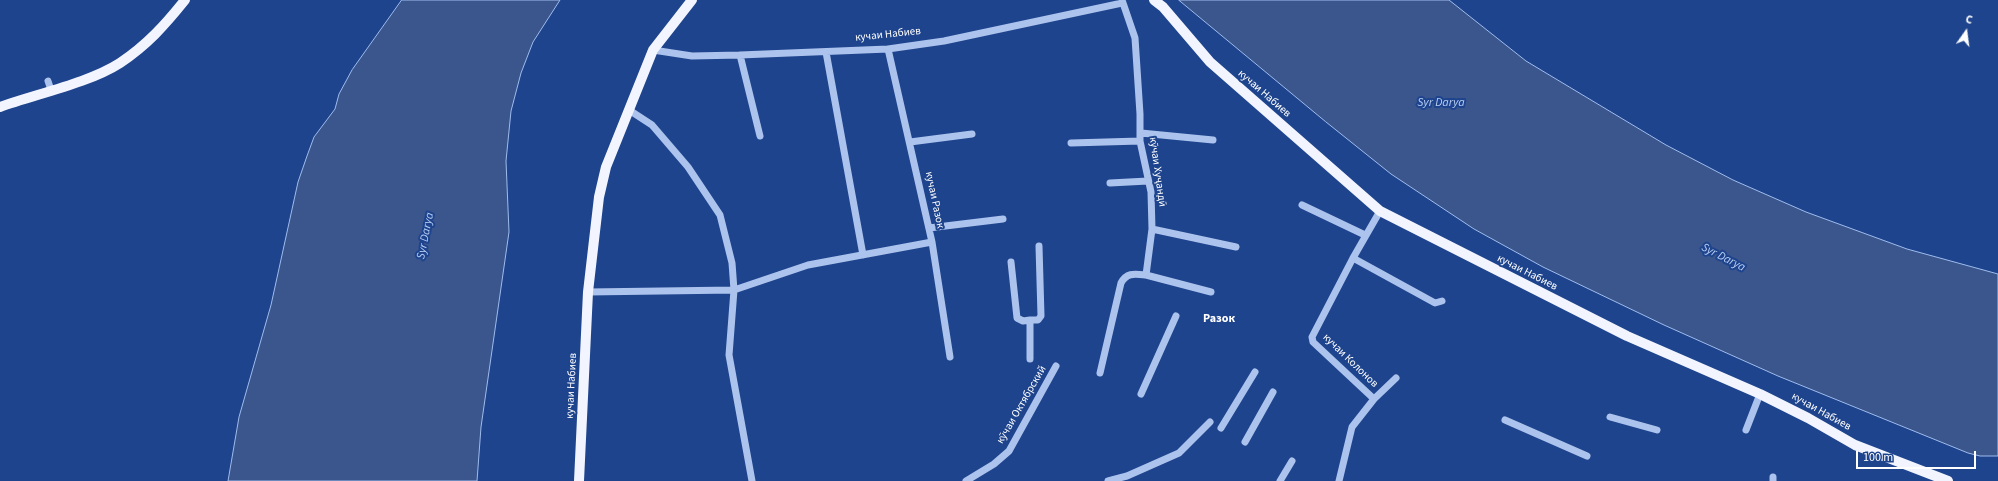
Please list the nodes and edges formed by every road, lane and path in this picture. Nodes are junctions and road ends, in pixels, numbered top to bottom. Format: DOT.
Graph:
graph roads {
  1 [pos="183,0"];
  2 [pos="692,0"];
  3 [pos="1154,0"];
  4 [pos="1122,1"];
  5 [pos="888,49"];
  6 [pos="653,50"];
  7 [pos="826,52"];
  8 [pos="740,55"];
  9 [pos="0,107"];
  10 [pos="629,110"];
  11 [pos="972,134"];
  12 [pos="760,136"];
  13 [pos="1140,137"];
  14 [pos="1213,140"];
  15 [pos="910,142"];
  16 [pos="1071,143"];
  17 [pos="1148,181"];
  18 [pos="1110,183"];
  19 [pos="1302,206"];
  20 [pos="1380,212"];
  21 [pos="1003,219"];
  22 [pos="929,228"];
  23 [pos="1152,229"];
  24 [pos="1366,235"];
  25 [pos="932,242"];
  26 [pos="1039,246"];
  27 [pos="1236,247"];
  28 [pos="863,255"];
  29 [pos="1353,258"];
  30 [pos="1011,262"];
  31 [pos="1146,275"];
  32 [pos="734,290"];
  33 [pos="588,292"];
  34 [pos="1211,292"];
  35 [pos="1442,301"];
  36 [pos="1176,316"];
  37 [pos="1030,320"];
  38 [pos="950,357"];
  39 [pos="1030,359"];
  40 [pos="1056,366"];
  41 [pos="1255,372"];
  42 [pos="1100,373"];
  43 [pos="1396,378"];
  44 [pos="1273,392"];
  45 [pos="1141,394"];
  46 [pos="1760,394"];
  47 [pos="1374,399"];
  48 [pos="1610,417"];
  49 [pos="1505,420"];
  50 [pos="1210,422"];
  51 [pos="1221,428"];
  52 [pos="1657,430"];
  53 [pos="1746,430"];
  54 [pos="1245,442"];
  55 [pos="1587,456"];
  56 [pos="1292,461"];
  57 [pos="1932,478"];
  58 [pos="579,481"];
  59 [pos="752,481"];
  60 [pos="966,481"];
  61 [pos="1108,481"];
  62 [pos="1280,481"];
  63 [pos="1340,481"];
  64 [pos="1948,481"];
  1 -- 9 [label="main road"];
  2 -- 6 [label="main road, кучаи Набиев"];
  3 -- 20 [label="main road, кучаи Набиев"];
  4 -- 5 [label="street, кучаи Набиев"];
  4 -- 13 [label="street, кӯчаи Хуҷандӣ"];
  5 -- 7 [label="street, кучаи Набиев"];
  5 -- 15 [label="street, кучаи Разок"];
  6 -- 8 [label="street, кучаи Набиев"];
  6 -- 10 [label="main road, кучаи Набиев"];
  7 -- 8 [label="street, кучаи Набиев"];
  7 -- 28 [label="street"];
  8 -- 12 [label="street"];
  10 -- 32 [label="street"];
  10 -- 33 [label="main road, кучаи Набиев"];
  11 -- 15 [label="street"];
  13 -- 14 [label="street"];
  13 -- 16 [label="street"];
  13 -- 17 [label="street, кӯчаи Хуҷандӣ"];
  15 -- 22 [label="street, кучаи Разок"];
  17 -- 18 [label="street"];
  17 -- 23 [label="street, кӯчаи Хуҷандӣ"];
  19 -- 24 [label="street"];
  20 -- 24 [label="street, кучаи Колонов"];
  20 -- 46 [label="main road, кучаи Набиев"];
  21 -- 22 [label="street"];
  22 -- 25 [label="street, кучаи Разок"];
  23 -- 27 [label="street"];
  23 -- 31 [label="street, кӯчаи Хуҷандӣ"];
  24 -- 29 [label="street, кучаи Колонов"];
  25 -- 28 [label="street"];
  25 -- 38 [label="street, кучаи Разок"];
  26 -- 37 [label="street"];
  28 -- 32 [label="street"];
  29 -- 35 [label="street"];
  29 -- 47 [label="street, кучаи Колонов"];
  30 -- 37 [label="street"];
  31 -- 34 [label="street"];
  31 -- 42 [label="street"];
  32 -- 33 [label="street"];
  32 -- 59 [label="street"];
  33 -- 58 [label="main road, кучаи Набиев"];
  36 -- 45 [label="street"];
  37 -- 39 [label="street"];
  40 -- 60 [label="street, кӯчаи Октябрский"];
  41 -- 51 [label="street"];
  43 -- 47 [label="street"];
  44 -- 54 [label="street"];
  46 -- 53 [label="street"];
  46 -- 57 [label="main road, кучаи Набиев"];
  47 -- 63 [label="street, кучаи Колонов"];
  48 -- 52 [label="street"];
  49 -- 55 [label="street"];
  50 -- 61 [label="street"];
  56 -- 62 [label="street"];
  57 -- 64 [label="main road, кучаи Набиев"];
}
